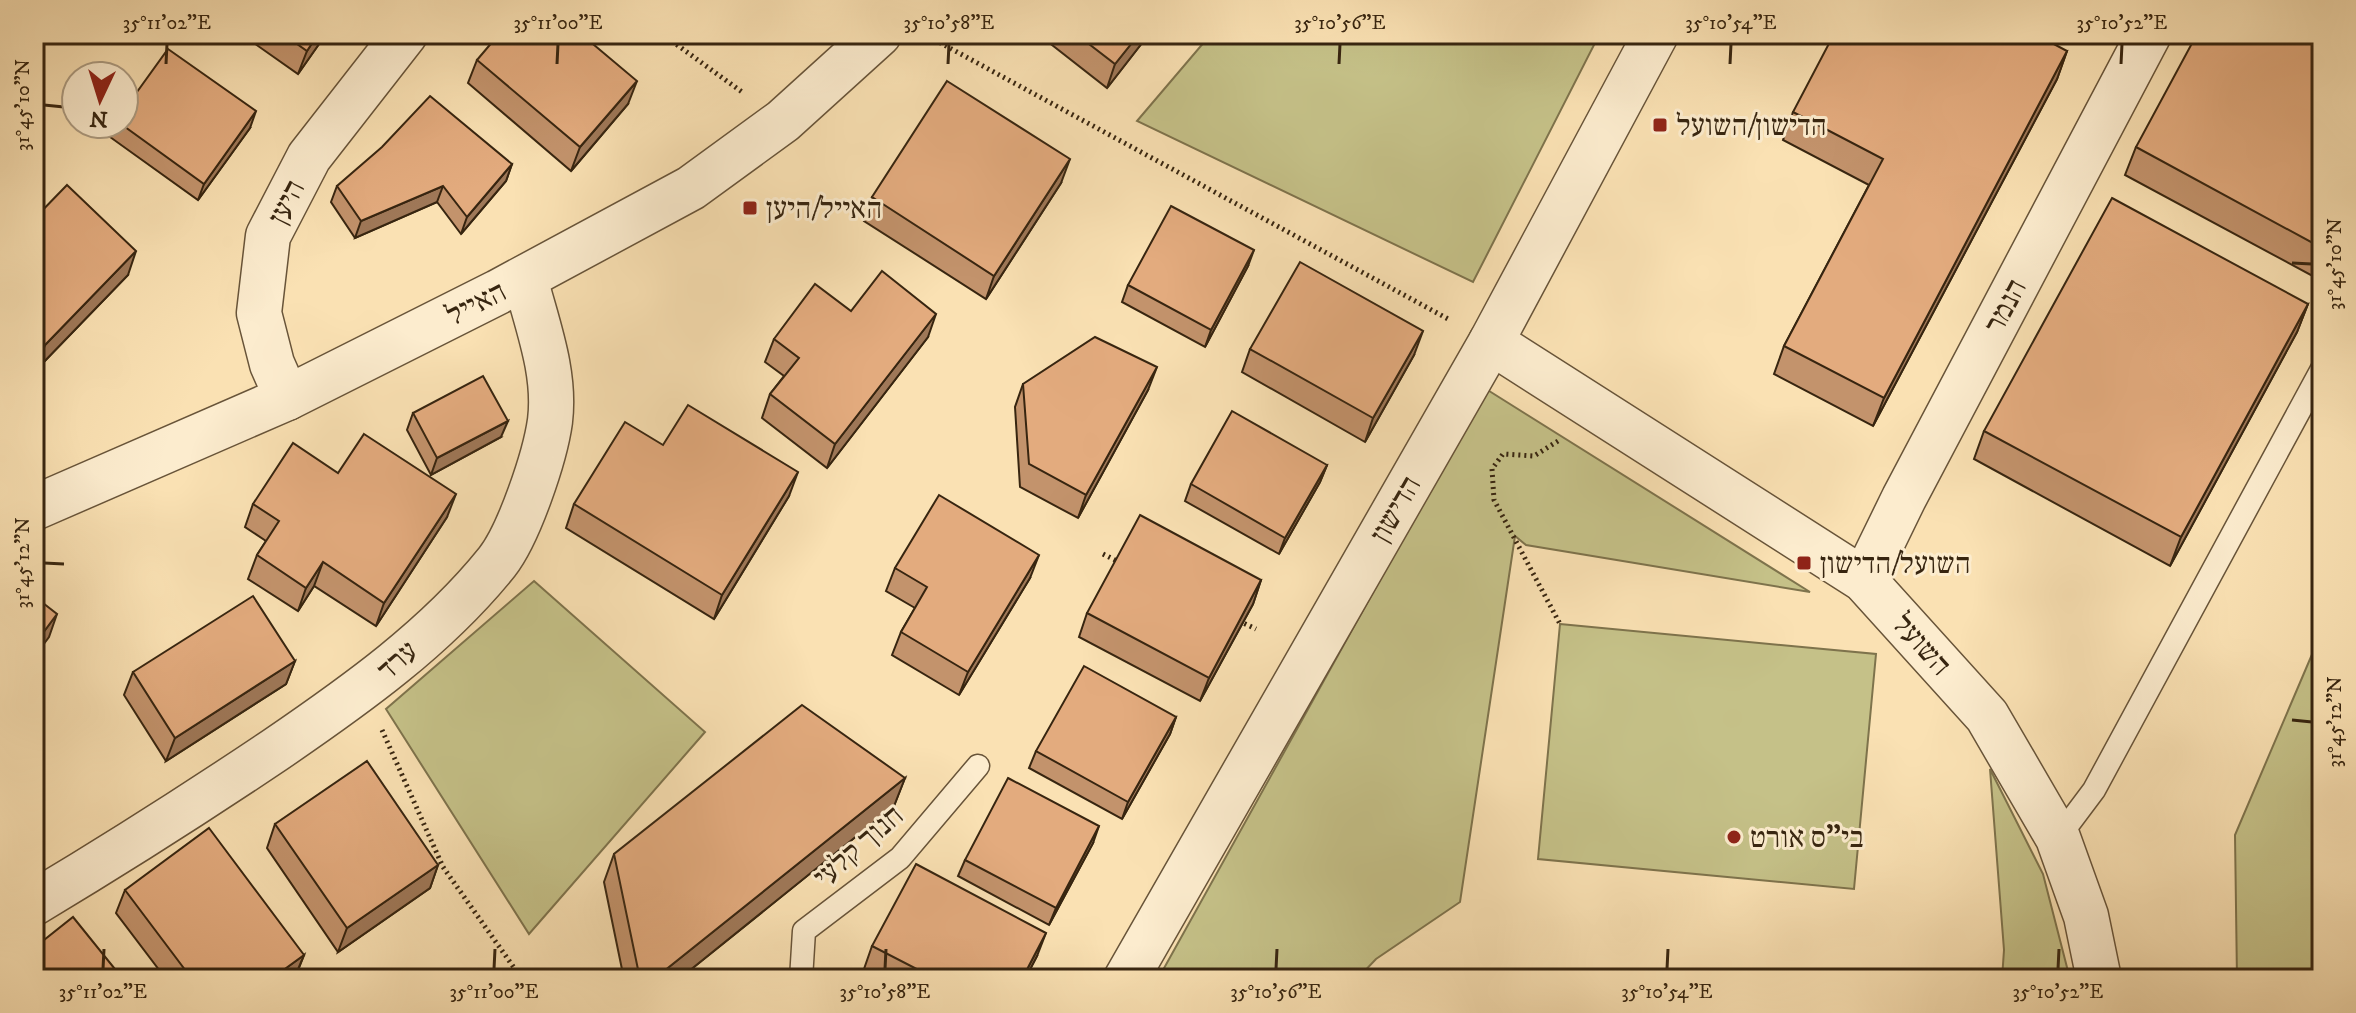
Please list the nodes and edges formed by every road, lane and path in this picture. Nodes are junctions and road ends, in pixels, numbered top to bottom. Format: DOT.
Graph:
graph roads {
  1 [pos="405,34"];
  2 [pos="662,34"];
  3 [pos="879,34"];
  4 [pos="923,34"];
  5 [pos="2149,34"];
  6 [pos="1649,37"];
  7 [pos="783,121"];
  8 [pos="525,278"];
  9 [pos="1491,342"];
  10 [pos="2322,369"];
  11 [pos="287,398"];
  12 [pos="1583,400"];
  13 [pos="34,508"];
  14 [pos="1103,554"];
  15 [pos="1131,567"];
  16 [pos="1864,580"];
  17 [pos="1228,616"];
  18 [pos="1560,624"];
  19 [pos="1256,629"];
  20 [pos="364,689"];
  21 [pos="978,766"];
  22 [pos="2058,838"];
  23 [pos="34,903"];
  24 [pos="522,979"];
  25 [pos="801,979"];
  26 [pos="1126,979"];
  27 [pos="2099,979"];
  1 -- 11 [label="street, היען"];
  2 -- 7 [label="path"];
  3 -- 7 [label="street, האייל"];
  4 -- 9 [label="path"];
  5 -- 16 [label="street, הנמר"];
  6 -- 9 [label="street, הדישון"];
  7 -- 8 [label="street, האייל"];
  8 -- 11 [label="street, האייל"];
  8 -- 20 [label="street, ערד"];
  9 -- 12 [label="street, השועל"];
  9 -- 26 [label="street, הדישון"];
  10 -- 22 [label="lane"];
  11 -- 13 [label="street, האייל"];
  12 -- 16 [label="street, השועל"];
  12 -- 18 [label="path"];
  14 -- 15 [label="path"];
  16 -- 22 [label="street, השועל"];
  17 -- 19 [label="path"];
  20 -- 23 [label="street, ערד"];
  20 -- 24 [label="path"];
  21 -- 25 [label="lane, חנוך קלעי"];
  22 -- 27 [label="street, השועל"];
}
